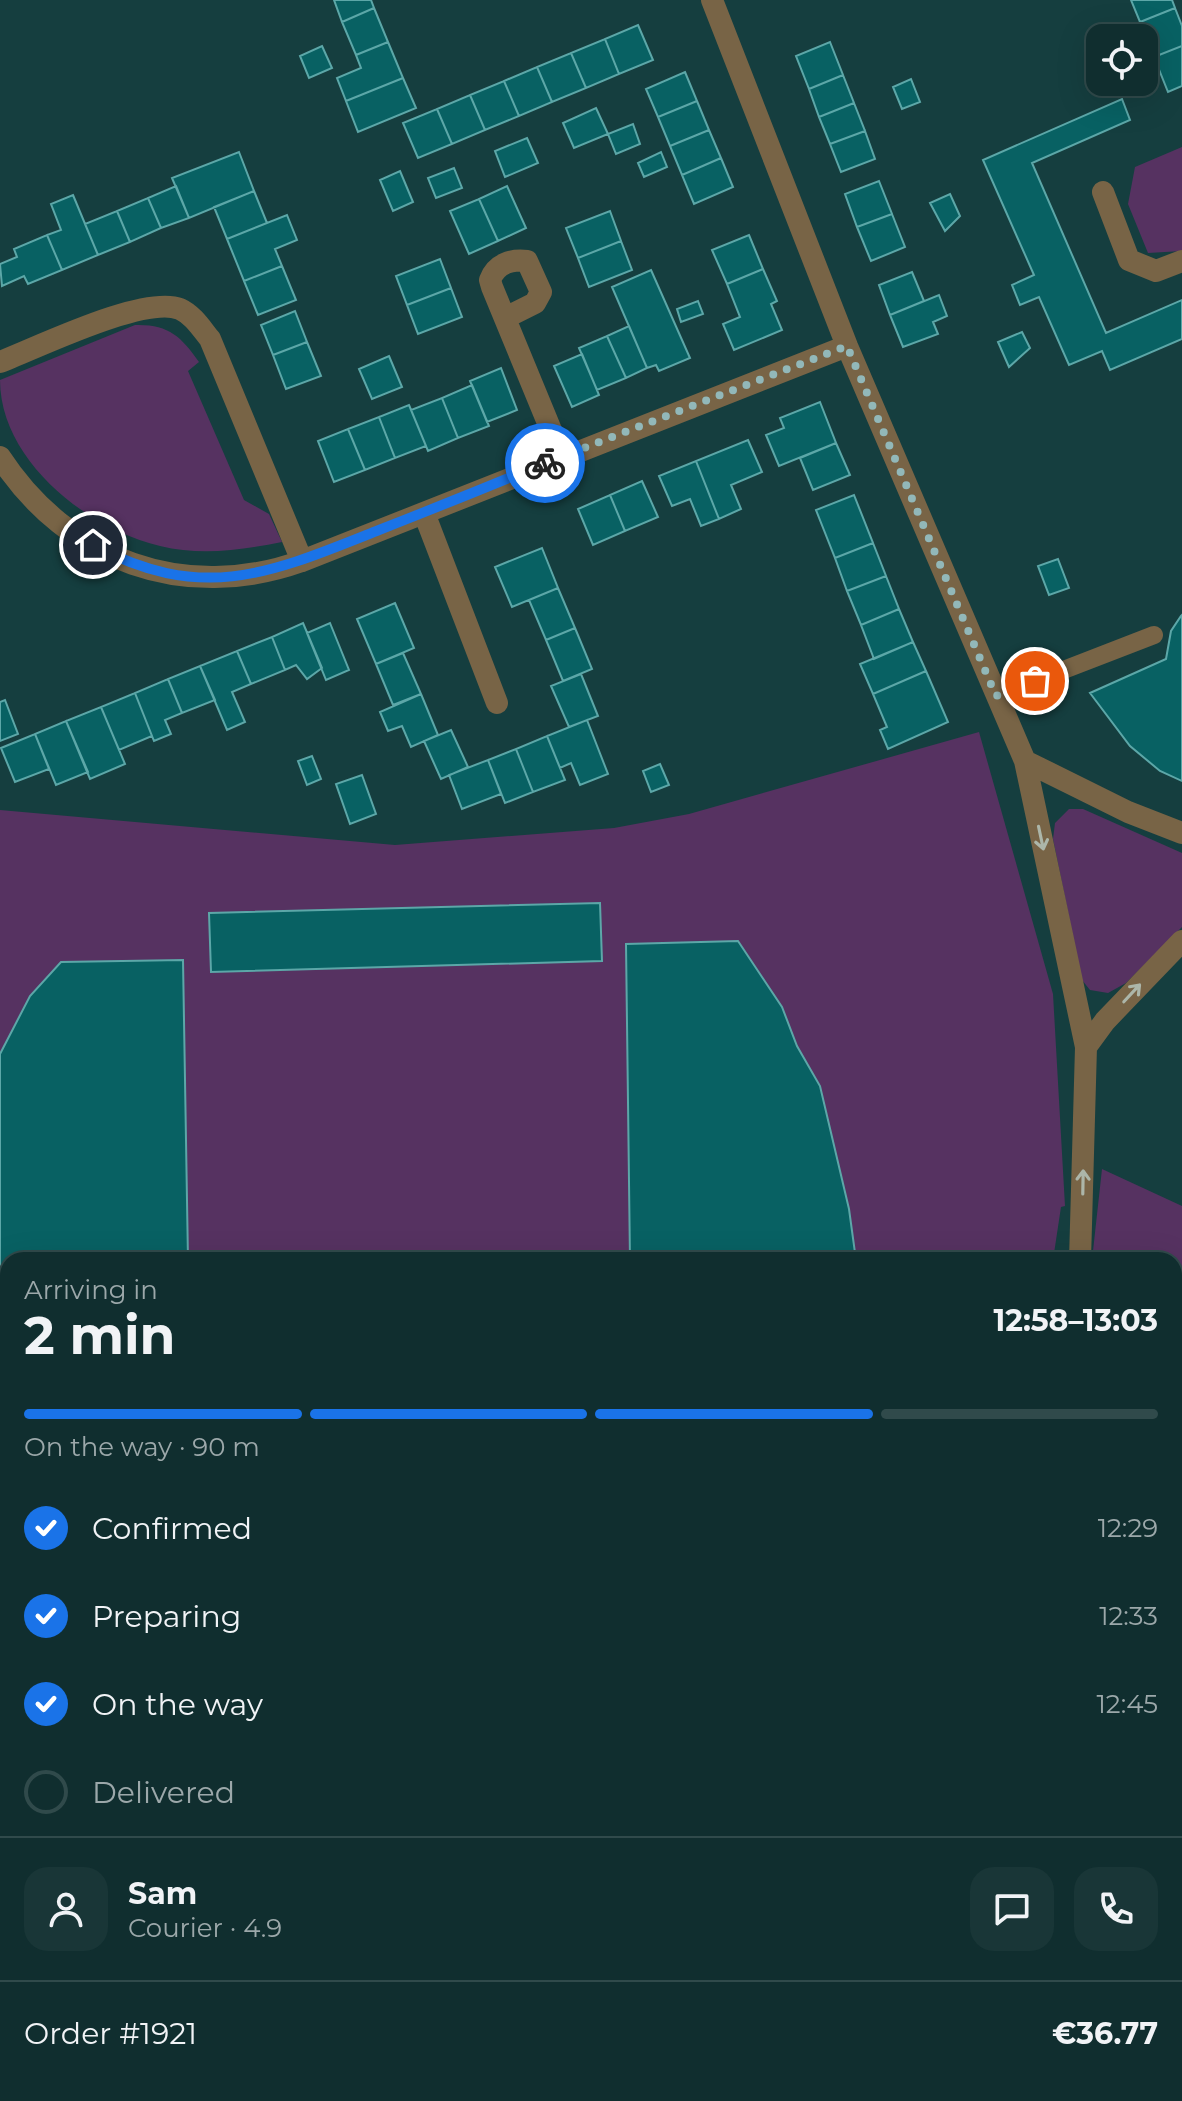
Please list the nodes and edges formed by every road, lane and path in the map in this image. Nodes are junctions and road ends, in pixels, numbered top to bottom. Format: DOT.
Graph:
graph roads {
  1 [pos="712,0"];
  2 [pos="1103,192"];
  3 [pos="1182,261"];
  4 [pos="505,318"];
  5 [pos="847,346"];
  6 [pos="0,362"];
  7 [pos="562,456"];
  8 [pos="0,457"];
  9 [pos="424,513"];
  10 [pos="302,561"];
  11 [pos="1154,635"];
  12 [pos="996,696"];
  13 [pos="497,703"];
  14 [pos="1025,761"];
  15 [pos="1182,833"];
  16 [pos="1182,941"];
  17 [pos="1086,1047"];
  18 [pos="1080,1252"];
  1 -- 5 [label="street"];
  2 -- 3 [label="street"];
  4 -- 7 [label="street"];
  5 -- 7 [label="street"];
  5 -- 12 [label="street"];
  6 -- 10 [label="street"];
  7 -- 9 [label="street"];
  8 -- 10 [label="street"];
  9 -- 10 [label="street"];
  9 -- 13 [label="street"];
  11 -- 12 [label="lane"];
  12 -- 14 [label="street"];
  14 -- 15 [label="street"];
  14 -- 17 [label="street, one-way"];
  17 -- 16 [label="street, one-way"];
  18 -- 17 [label="street, one-way"];
}
